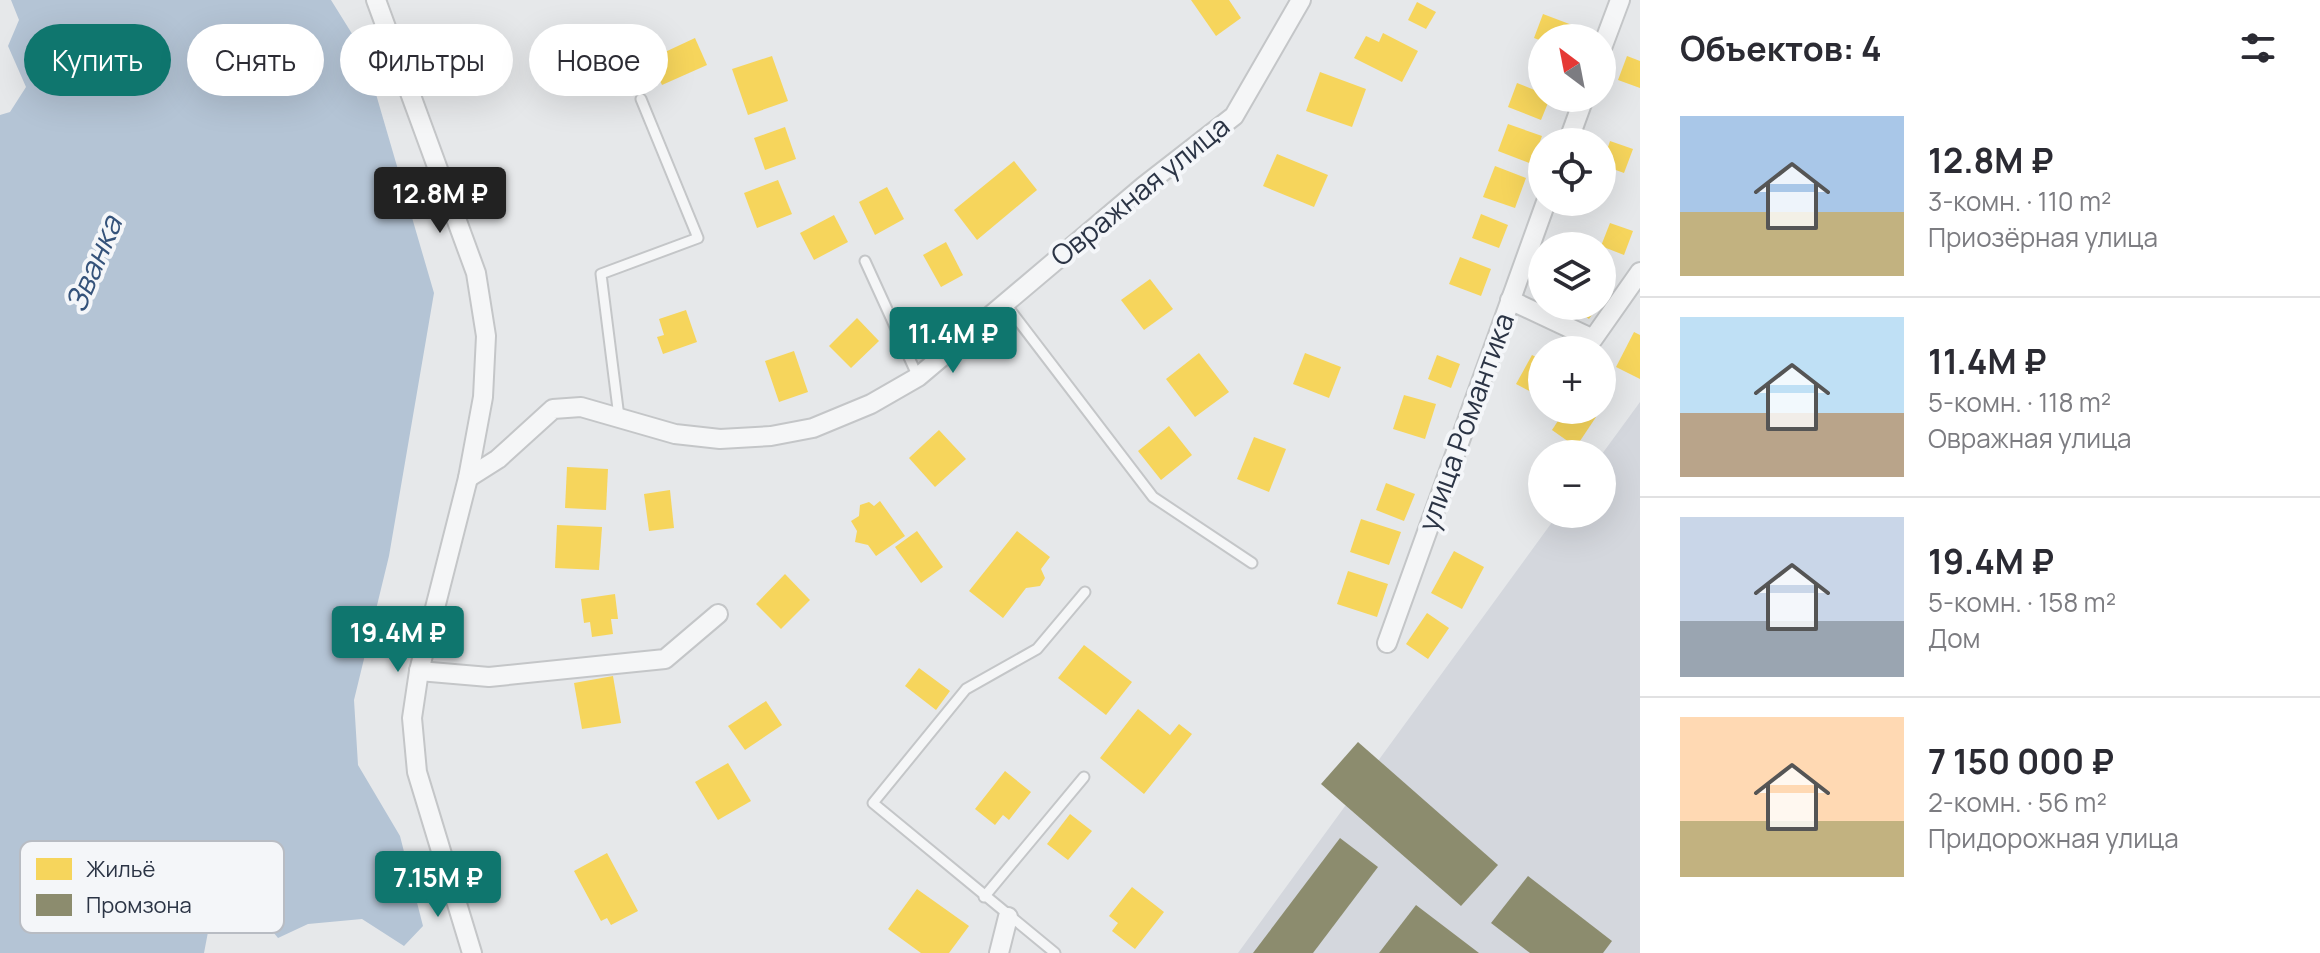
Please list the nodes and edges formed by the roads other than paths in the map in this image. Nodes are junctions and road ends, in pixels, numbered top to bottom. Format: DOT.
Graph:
graph roads {
  1 [pos="376,0"];
  2 [pos="1301,0"];
  3 [pos="1620,0"];
  4 [pos="1611,24"];
  5 [pos="641,99"];
  6 [pos="1541,216"];
  7 [pos="865,261"];
  8 [pos="1640,272"];
  9 [pos="1510,300"];
  10 [pos="1004,302"];
  11 [pos="918,377"];
  12 [pos="619,417"];
  13 [pos="468,478"];
  14 [pos="1252,563"];
  15 [pos="1085,592"];
  16 [pos="718,614"];
  17 [pos="1387,643"];
  18 [pos="419,671"];
  19 [pos="1084,777"];
  20 [pos="984,897"];
  21 [pos="1008,917"];
  22 [pos="472,953"];
  23 [pos="999,953"];
  24 [pos="1055,953"];
  1 -- 13 [label="street"];
  2 -- 10 [label="street, Овражная улица"];
  3 -- 4 [label="street"];
  5 -- 12 [label="lane"];
  6 -- 9 [label="street, улица Романтика"];
  7 -- 11 [label="lane"];
  8 -- 9 [label="street"];
  9 -- 17 [label="street, улица Романтика"];
  10 -- 11 [label="street, Овражная улица"];
  10 -- 14 [label="lane"];
  11 -- 12 [label="street, Овражная улица"];
  12 -- 13 [label="street, Овражная улица"];
  13 -- 18 [label="street"];
  15 -- 20 [label="lane"];
  16 -- 18 [label="street"];
  18 -- 22 [label="street"];
  19 -- 20 [label="lane"];
  20 -- 21 [label="lane"];
  21 -- 23 [label="street"];
  21 -- 24 [label="lane"];
}
